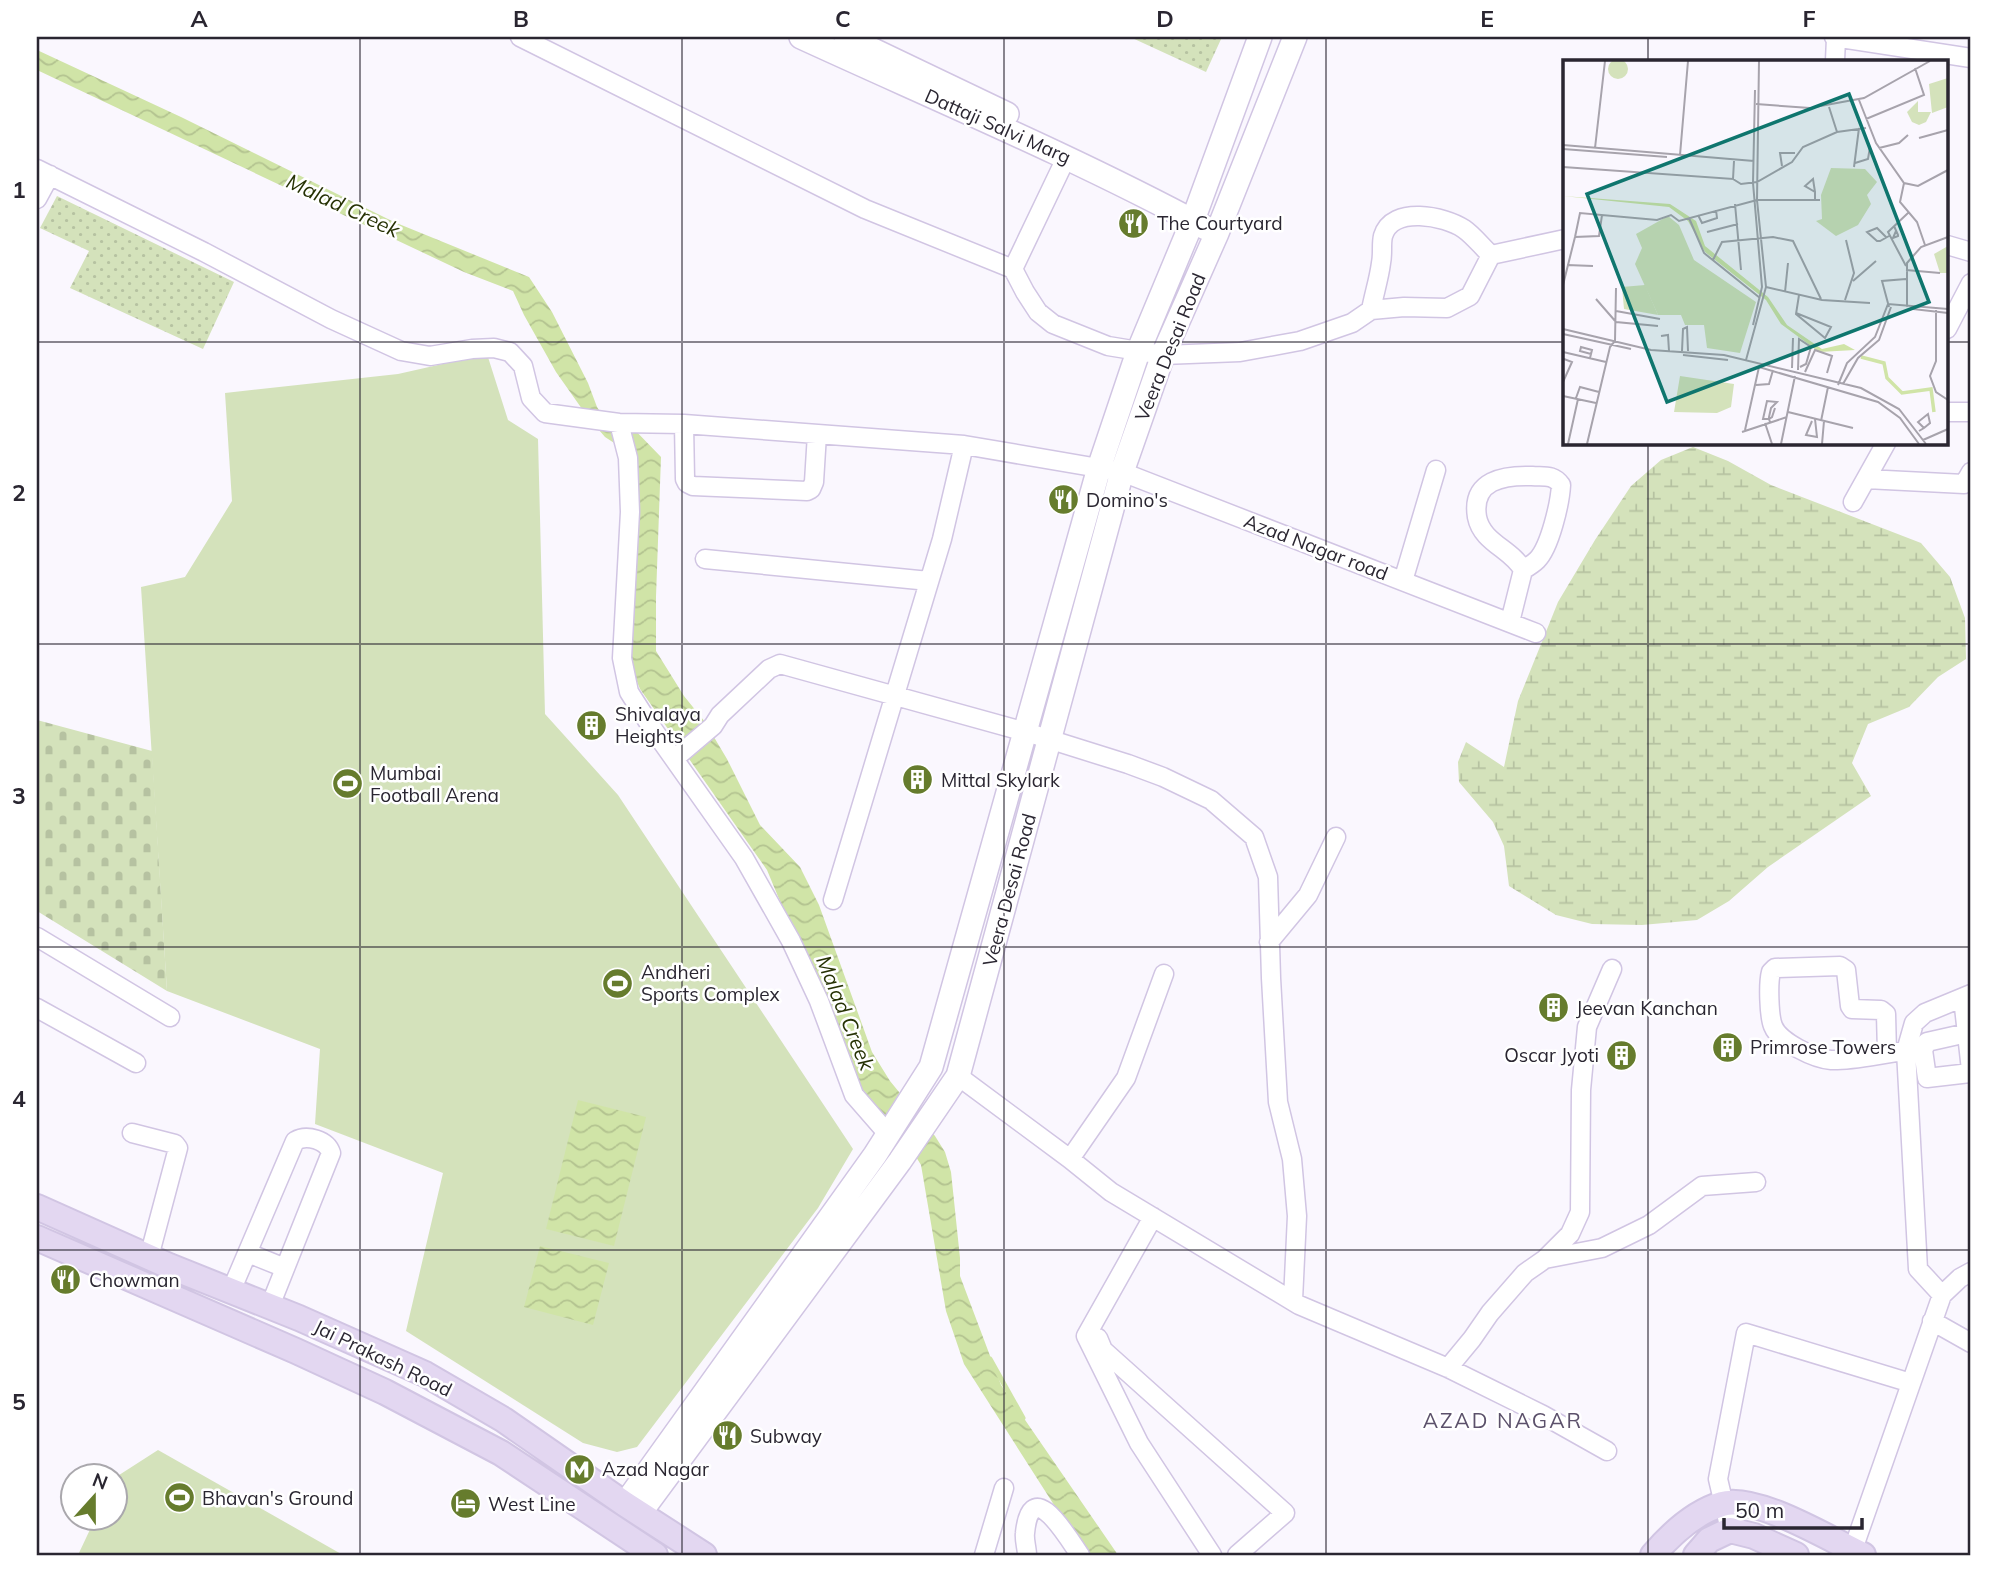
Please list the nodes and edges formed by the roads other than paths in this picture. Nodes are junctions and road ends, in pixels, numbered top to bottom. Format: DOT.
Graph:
graph roads {
  1 [pos="520,37"];
  2 [pos="801,37"];
  3 [pos="846,37"];
  4 [pos="1260,37"];
  5 [pos="1295,37"];
  6 [pos="1835,37"];
  7 [pos="1971,58"];
  8 [pos="1835,60"];
  9 [pos="1067,156"];
  10 [pos="44,172"];
  11 [pos="37,199"];
  12 [pos="1195,214"];
  13 [pos="1219,227"];
  14 [pos="1563,239"];
  15 [pos="1948,245"];
  16 [pos="1971,252"];
  17 [pos="1491,255"];
  18 [pos="1013,269"];
  19 [pos="1971,283"];
  20 [pos="1371,310"];
  21 [pos="1948,327"];
  22 [pos="1138,352"];
  23 [pos="1163,355"];
  24 [pos="1948,412"];
  25 [pos="1971,412"];
  26 [pos="619,422"];
  27 [pos="684,424"];
  28 [pos="817,434"];
  29 [pos="1885,444"];
  30 [pos="964,445"];
  31 [pos="1099,468"];
  32 [pos="1436,470"];
  33 [pos="1122,472"];
  34 [pos="1971,472"];
  35 [pos="1866,479"];
  36 [pos="1853,502"];
  37 [pos="705,559"];
  38 [pos="1523,570"];
  39 [pos="929,581"];
  40 [pos="1403,581"];
  41 [pos="1510,622"];
  42 [pos="1536,633"];
  43 [pos="895,695"];
  44 [pos="1024,732"];
  45 [pos="1050,740"];
  46 [pos="674,751"];
  47 [pos="1336,837"];
  48 [pos="834,900"];
  49 [pos="37,937"];
  50 [pos="1269,942"];
  51 [pos="1612,969"];
  52 [pos="1164,974"];
  53 [pos="1967,996"];
  54 [pos="37,1008"];
  55 [pos="170,1017"];
  56 [pos="1967,1032"];
  57 [pos="1906,1051"];
  58 [pos="1887,1053"];
  59 [pos="136,1063"];
  60 [pos="958,1076"];
  61 [pos="891,1130"];
  62 [pos="132,1133"];
  63 [pos="1070,1159"];
  64 [pos="1756,1182"];
  65 [pos="37,1207"];
  66 [pos="1153,1217"];
  67 [pos="37,1238"];
  68 [pos="248,1253"];
  69 [pos="149,1257"];
  70 [pos="1545,1259"];
  71 [pos="285,1268"];
  72 [pos="1971,1272"];
  73 [pos="231,1291"];
  74 [pos="1942,1295"];
  75 [pos="1293,1300"];
  76 [pos="270,1306"];
  77 [pos="1933,1321"];
  78 [pos="1092,1325"];
  79 [pos="1971,1343"];
  80 [pos="1448,1368"];
  81 [pos="1911,1383"];
  82 [pos="1607,1451"];
  83 [pos="1004,1488"];
  84 [pos="1724,1503"];
  85 [pos="632,1509"];
  86 [pos="1730,1530"];
  87 [pos="1856,1554"];
  88 [pos="655,1555"];
  89 [pos="704,1555"];
  90 [pos="984,1555"];
  91 [pos="1027,1555"];
  92 [pos="1080,1555"];
  93 [pos="1212,1555"];
  94 [pos="1237,1555"];
  95 [pos="1653,1555"];
  96 [pos="1696,1555"];
  97 [pos="1796,1555"];
  1 -- 18 [label="street"];
  2 -- 9 [label="street, Dattaji Salvi Marg"];
  3 -- 12 [label="street, Dattaji Salvi Marg"];
  4 -- 12 [label="street"];
  5 -- 13 [label="street, Veera Desai Road"];
  6 -- 7 [label="street"];
  6 -- 8 [label="street"];
  9 -- 12 [label="street, Dattaji Salvi Marg"];
  9 -- 18 [label="street"];
  10 -- 11 [label="street"];
  10 -- 26 [label="street, Azad Nagar road"];
  12 -- 13 [label="street, Dattaji Salvi Marg"];
  12 -- 22 [label="street"];
  13 -- 23 [label="street, Veera Desai Road"];
  14 -- 17 [label="street"];
  15 -- 16 [label="street"];
  17 -- 20 [label="street"];
  17 -- 20 [label="street"];
  18 -- 22 [label="street"];
  19 -- 21 [label="street"];
  20 -- 23 [label="street"];
  22 -- 23 [label="street"];
  22 -- 31 [label="street"];
  23 -- 33 [label="street, Veera Desai Road"];
  24 -- 25 [label="street"];
  26 -- 27 [label="street, Azad Nagar road"];
  26 -- 46 [label="street"];
  27 -- 28 [label="street, Azad Nagar road"];
  27 -- 28 [label="street"];
  28 -- 30 [label="street, Azad Nagar road"];
  29 -- 35 [label="street"];
  30 -- 31 [label="street, Azad Nagar road"];
  30 -- 39 [label="street"];
  31 -- 33 [label="street, Azad Nagar road"];
  31 -- 44 [label="street"];
  32 -- 40 [label="street"];
  33 -- 40 [label="street, Azad Nagar road"];
  33 -- 45 [label="street, Veera Desai Road"];
  34 -- 35 [label="street"];
  35 -- 36 [label="street"];
  37 -- 39 [label="street"];
  38 -- 38 [label="street"];
  38 -- 41 [label="street"];
  39 -- 43 [label="street"];
  40 -- 41 [label="street, Azad Nagar road"];
  41 -- 42 [label="street, Azad Nagar road"];
  43 -- 44 [label="street"];
  43 -- 46 [label="street"];
  43 -- 48 [label="street"];
  44 -- 45 [label="street"];
  44 -- 61 [label="street"];
  45 -- 50 [label="street"];
  45 -- 60 [label="street, Veera Desai Road"];
  46 -- 61 [label="street"];
  47 -- 50 [label="street"];
  49 -- 55 [label="street"];
  50 -- 75 [label="street"];
  51 -- 70 [label="street"];
  52 -- 63 [label="street"];
  53 -- 56 [label="street"];
  53 -- 57 [label="street"];
  54 -- 59 [label="street"];
  57 -- 58 [label="street"];
  57 -- 74 [label="street"];
  58 -- 58 [label="street"];
  60 -- 63 [label="street"];
  60 -- 85 [label="street, Veera Desai Road"];
  61 -- 85 [label="street"];
  62 -- 69 [label="street"];
  63 -- 66 [label="street"];
  64 -- 70 [label="street"];
  65 -- 69 [label="main road, Jai Prakash Road"];
  66 -- 75 [label="street"];
  66 -- 78 [label="street"];
  67 -- 88 [label="main road, Jai Prakash Road"];
  68 -- 71 [label="street"];
  68 -- 71 [label="street"];
  68 -- 73 [label="street"];
  69 -- 73 [label="main road, Jai Prakash Road"];
  70 -- 80 [label="street"];
  71 -- 76 [label="street"];
  72 -- 74 [label="street"];
  73 -- 76 [label="main road, Jai Prakash Road"];
  74 -- 77 [label="street"];
  75 -- 80 [label="street"];
  76 -- 85 [label="main road, Jai Prakash Road"];
  77 -- 79 [label="street"];
  77 -- 81 [label="street"];
  78 -- 93 [label="street"];
  78 -- 94 [label="street"];
  80 -- 82 [label="street"];
  81 -- 84 [label="street"];
  81 -- 87 [label="street"];
  83 -- 90 [label="street"];
  84 -- 86 [label="street"];
  84 -- 87 [label="main road"];
  84 -- 95 [label="main road"];
  85 -- 89 [label="main road, Jai Prakash Road"];
  86 -- 96 [label="main road"];
  86 -- 97 [label="main road"];
  91 -- 92 [label="street"];
}
